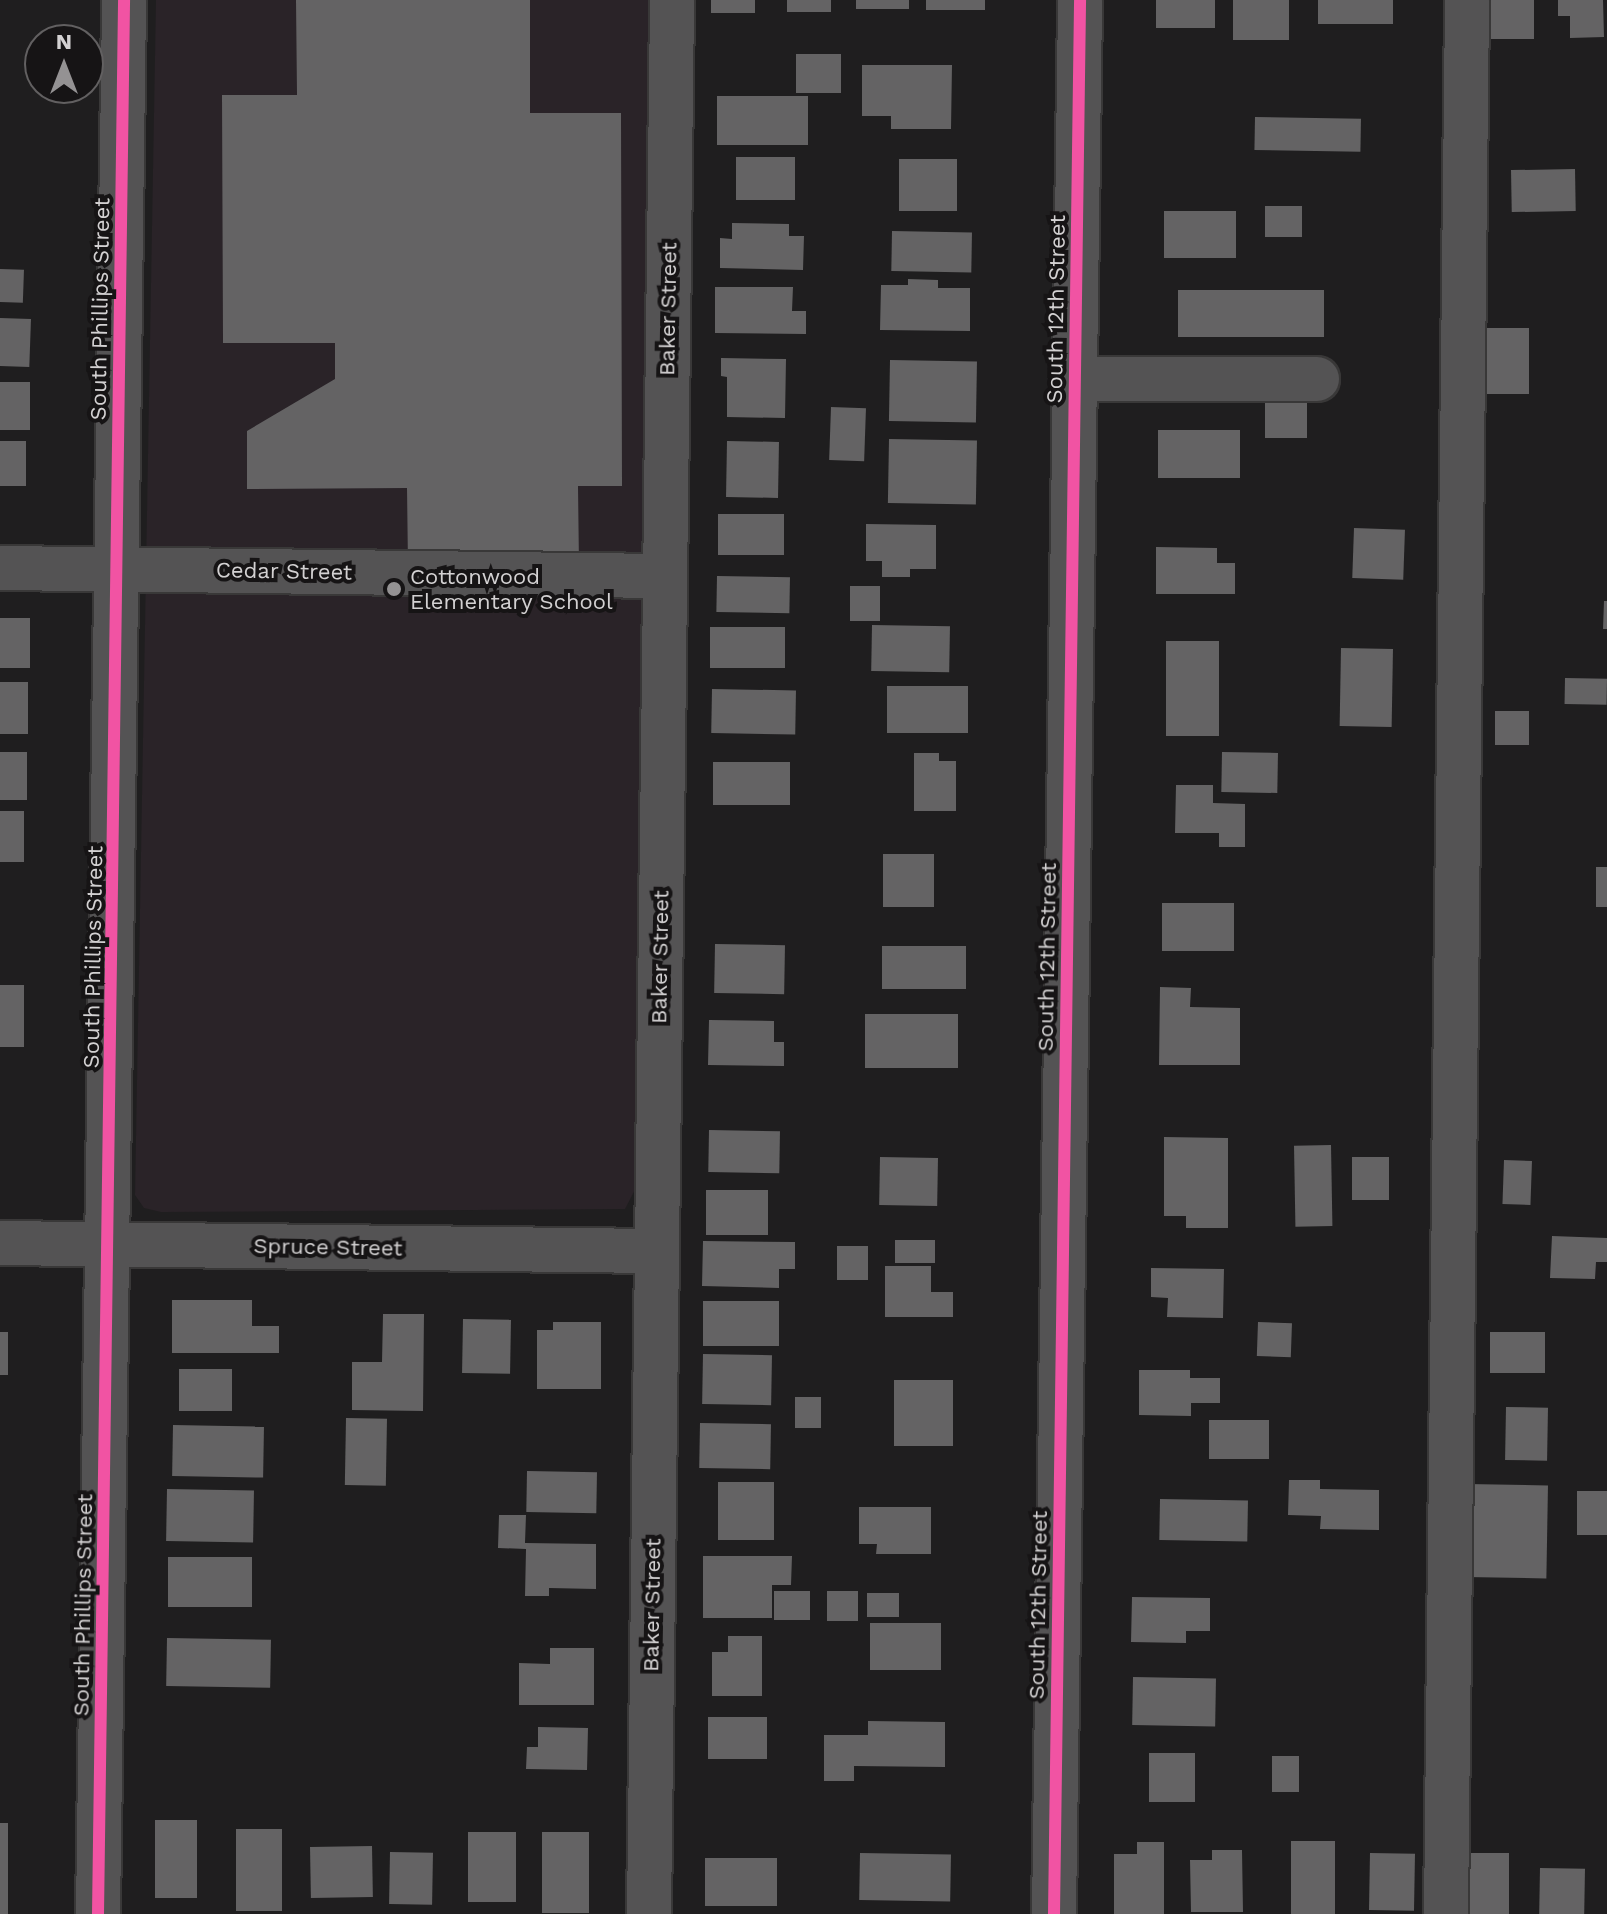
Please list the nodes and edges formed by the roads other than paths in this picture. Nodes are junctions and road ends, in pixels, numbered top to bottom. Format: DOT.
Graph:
graph roads {
  1 [pos="124,0"];
  2 [pos="672,0"];
  3 [pos="1080,0"];
  4 [pos="1467,0"];
  5 [pos="1075,379"];
  6 [pos="1317,379"];
  7 [pos="0,568"];
  8 [pos="117,569"];
  9 [pos="665,576"];
  10 [pos="0,1243"];
  11 [pos="110,1243"];
  12 [pos="657,1251"];
  13 [pos="98,1914"];
  14 [pos="649,1914"];
  15 [pos="1054,1914"];
  16 [pos="1446,1914"];
  1 -- 8 [label="street, South Phillips Street"];
  2 -- 9 [label="street, Baker Street"];
  3 -- 5 [label="street, South 12th Street"];
  4 -- 16 [label="street"];
  5 -- 6 [label="street"];
  5 -- 15 [label="street, South 12th Street"];
  7 -- 8 [label="street, Cedar Street"];
  8 -- 9 [label="street, Cedar Street"];
  8 -- 11 [label="street, South Phillips Street"];
  9 -- 12 [label="street, Baker Street"];
  10 -- 11 [label="street, Spruce Street"];
  11 -- 12 [label="street, Spruce Street"];
  11 -- 13 [label="street, South Phillips Street"];
  12 -- 14 [label="street, Baker Street"];
}
